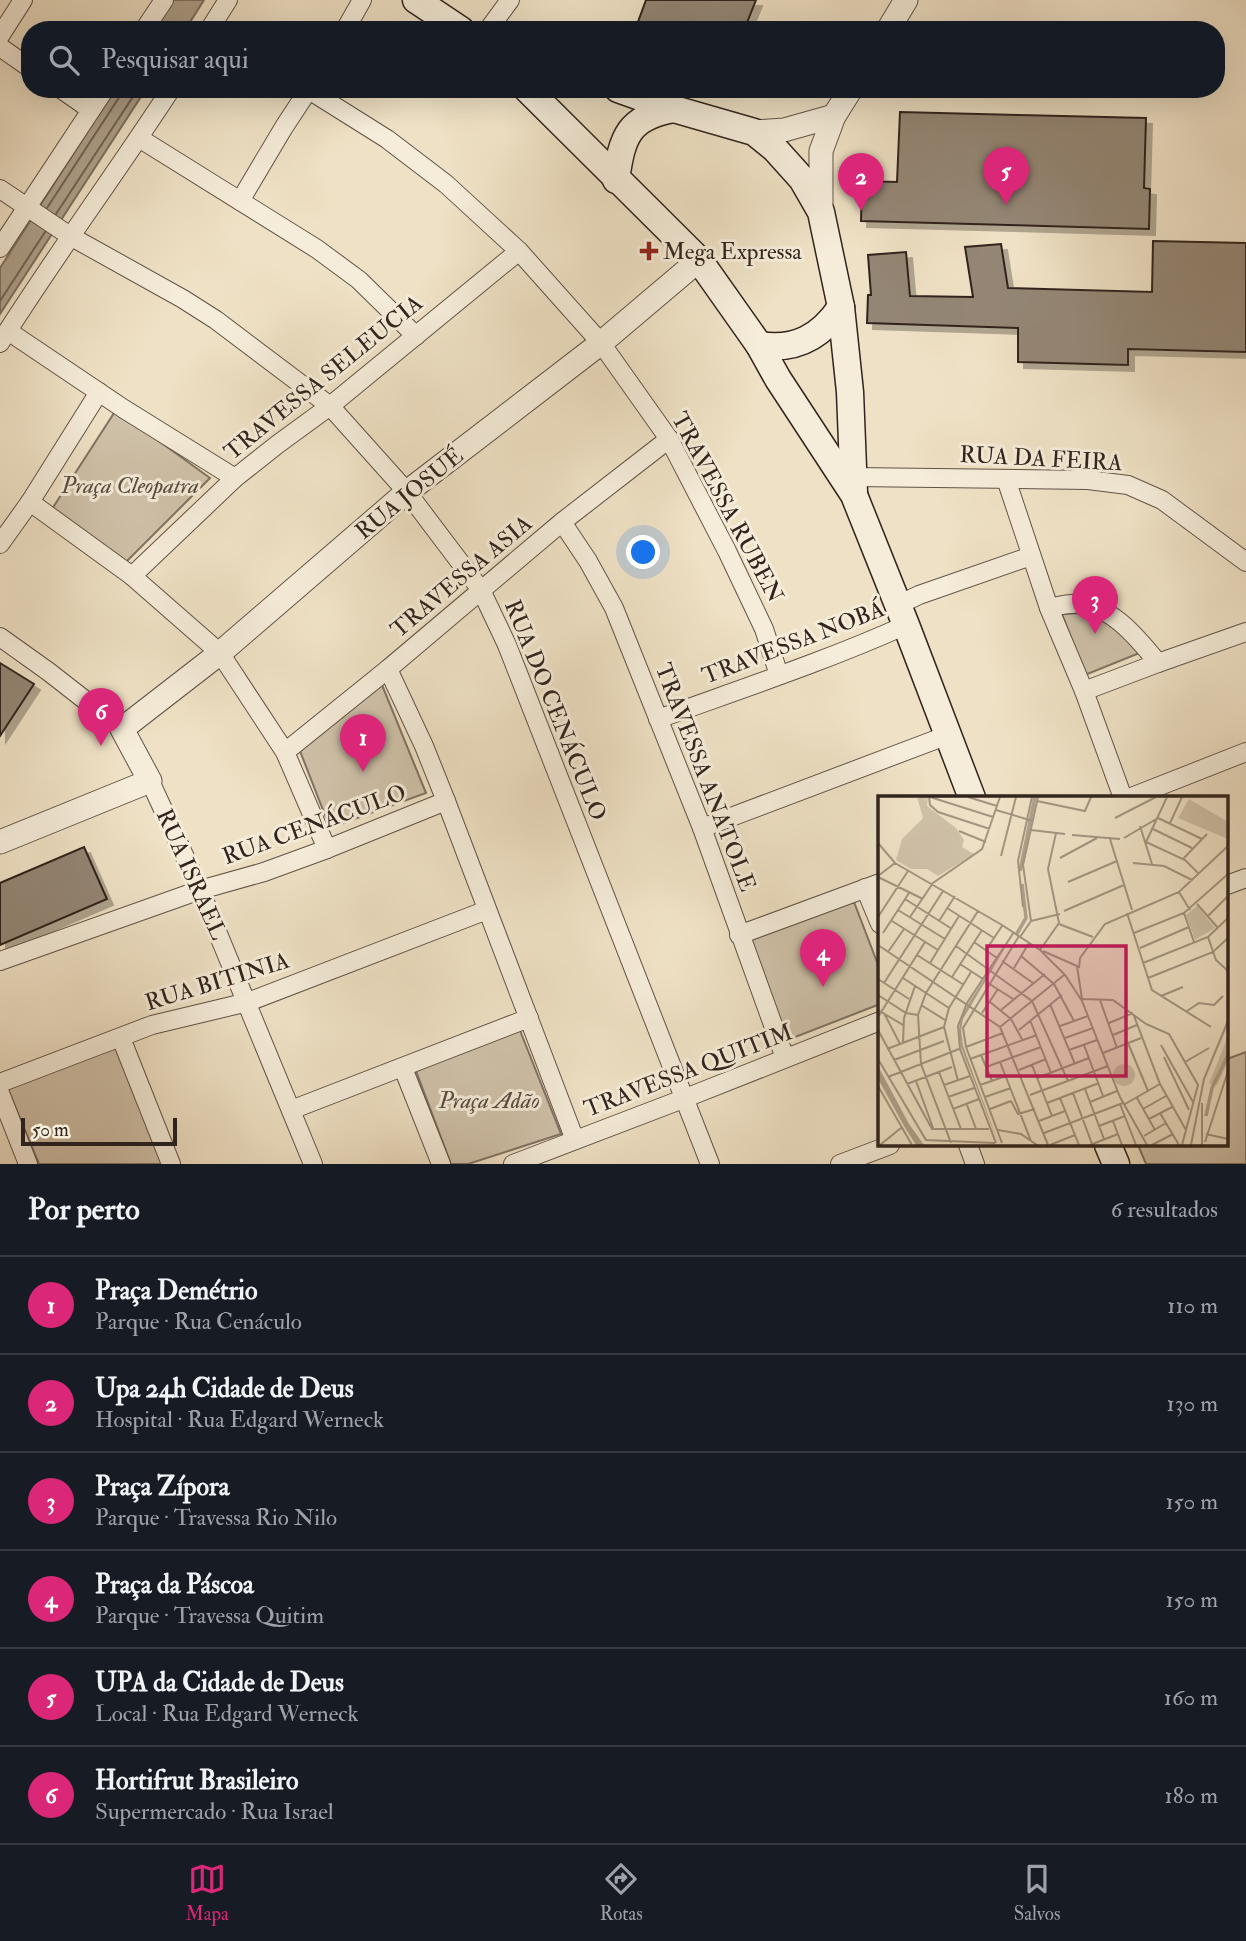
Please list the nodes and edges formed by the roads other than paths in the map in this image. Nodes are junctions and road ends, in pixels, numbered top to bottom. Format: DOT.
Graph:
graph roads {
  1 [pos="23,0"];
  2 [pos="164,0"];
  3 [pos="228,0"];
  4 [pos="362,0"];
  5 [pos="416,0"];
  6 [pos="510,0"];
  7 [pos="906,0"];
  8 [pos="150,21"];
  9 [pos="215,21"];
  10 [pos="350,21"];
  11 [pos="448,21"];
  12 [pos="495,21"];
  13 [pos="893,21"];
  14 [pos="0,36"];
  15 [pos="0,47"];
  16 [pos="21,62"];
  17 [pos="74,98"];
  18 [pos="99,98"];
  19 [pos="165,98"];
  20 [pos="303,98"];
  21 [pos="323,98"];
  22 [pos="536,98"];
  23 [pos="643,98"];
  24 [pos="845,98"];
  25 [pos="674,109"];
  26 [pos="91,110"];
  27 [pos="834,116"];
  28 [pos="754,132"];
  29 [pos="139,138"];
  30 [pos="617,180"];
  31 [pos="0,189"];
  32 [pos="240,201"];
  33 [pos="31,209"];
  34 [pos="821,212"];
  35 [pos="66,234"];
  36 [pos="0,248"];
  37 [pos="519,251"];
  38 [pos="699,260"];
  39 [pos="841,307"];
  40 [pos="416,336"];
  41 [pos="4,337"];
  42 [pos="601,343"];
  43 [pos="759,345"];
  44 [pos="99,391"];
  45 [pos="330,407"];
  46 [pos="669,439"];
  47 [pos="235,478"];
  48 [pos="1006,479"];
  49 [pos="853,486"];
  50 [pos="407,492"];
  51 [pos="30,502"];
  52 [pos="562,522"];
  53 [pos="0,544"];
  54 [pos="1031,556"];
  55 [pos="1246,562"];
  56 [pos="132,576"];
  57 [pos="481,590"];
  58 [pos="1049,608"];
  59 [pos="902,615"];
  60 [pos="1246,632"];
  61 [pos="0,637"];
  62 [pos="220,653"];
  63 [pos="1158,663"];
  64 [pos="388,669"];
  65 [pos="779,676"];
  66 [pos="1084,691"];
  67 [pos="658,719"];
  68 [pos="122,729"];
  69 [pos="948,735"];
  70 [pos="285,752"];
  71 [pos="1246,752"];
  72 [pos="150,781"];
  73 [pos="971,796"];
  74 [pos="1122,796"];
  75 [pos="1134,796"];
  76 [pos="446,801"];
  77 [pos="702,828"];
  78 [pos="0,842"];
  79 [pos="327,849"];
  80 [pos="1246,877"];
  81 [pos="1228,885"];
  82 [pos="873,886"];
  83 [pos="200,890"];
  84 [pos="487,910"];
  85 [pos="878,913"];
  86 [pos="739,935"];
  87 [pos="0,961"];
  88 [pos="248,1002"];
  89 [pos="529,1018"];
  90 [pos="878,1022"];
  91 [pos="121,1038"];
  92 [pos="785,1058"];
  93 [pos="402,1068"];
  94 [pos="0,1083"];
  95 [pos="0,1093"];
  96 [pos="684,1099"];
  97 [pos="291,1110"];
  98 [pos="575,1140"];
  99 [pos="887,1146"];
  100 [pos="968,1146"];
  101 [pos="1108,1146"];
  102 [pos="28,1164"];
  103 [pos="171,1164"];
  104 [pos="313,1164"];
  105 [pos="441,1164"];
  106 [pos="513,1164"];
  107 [pos="710,1164"];
  108 [pos="839,1164"];
  109 [pos="975,1164"];
  110 [pos="1116,1164"];
  1 -- 14 [label="street"];
  2 -- 8 [label="street"];
  3 -- 9 [label="street"];
  4 -- 10 [label="street"];
  5 -- 11 [label="main road"];
  6 -- 12 [label="street"];
  7 -- 13 [label="street"];
  15 -- 16 [label="street"];
  17 -- 26 [label="street"];
  18 -- 26 [label="street"];
  19 -- 29 [label="street"];
  20 -- 32 [label="street"];
  21 -- 37 [label="street, TRAVESSA RUBEN"];
  22 -- 30 [label="main road"];
  23 -- 25 [label="main road"];
  24 -- 27 [label="street"];
  25 -- 28 [label="main road"];
  25 -- 30 [label="main road"];
  26 -- 33 [label="street"];
  27 -- 28 [label="street"];
  27 -- 34 [label="street"];
  28 -- 34 [label="main road"];
  29 -- 32 [label="street"];
  29 -- 35 [label="street"];
  30 -- 38 [label="main road"];
  31 -- 33 [label="street, RUA DO CENÁCULO"];
  32 -- 40 [label="street"];
  33 -- 35 [label="street, RUA DO CENÁCULO"];
  33 -- 36 [label="street"];
  34 -- 39 [label="main road"];
  35 -- 41 [label="street"];
  35 -- 45 [label="street, RUA DO CENÁCULO"];
  37 -- 40 [label="street, TRAVESSA SELEUCIA"];
  37 -- 42 [label="street, TRAVESSA RUBEN"];
  38 -- 42 [label="street, RUA JOSUÉ"];
  38 -- 43 [label="main road"];
  39 -- 43 [label="main road"];
  39 -- 49 [label="main road"];
  40 -- 45 [label="street, TRAVESSA SELEUCIA"];
  41 -- 44 [label="street"];
  42 -- 46 [label="street, TRAVESSA RUBEN"];
  42 -- 50 [label="street, RUA JOSUÉ"];
  43 -- 49 [label="main road"];
  44 -- 47 [label="street"];
  44 -- 51 [label="street"];
  45 -- 47 [label="street, TRAVESSA SELEUCIA"];
  45 -- 50 [label="street, RUA DO CENÁCULO"];
  46 -- 52 [label="street, TRAVESSA ASIA"];
  46 -- 65 [label="street, TRAVESSA RUBEN"];
  47 -- 56 [label="street, TRAVESSA SELEUCIA"];
  48 -- 49 [label="street, RUA DA FEIRA"];
  48 -- 54 [label="street"];
  48 -- 55 [label="street, RUA DA FEIRA"];
  49 -- 59 [label="main road"];
  50 -- 57 [label="street, RUA DO CENÁCULO"];
  50 -- 62 [label="street, RUA JOSUÉ"];
  51 -- 53 [label="street"];
  51 -- 56 [label="street"];
  52 -- 57 [label="street, TRAVESSA ASIA"];
  52 -- 67 [label="street, TRAVESSA ANATOLE"];
  54 -- 58 [label="street"];
  54 -- 59 [label="street, TRAVESSA NOBÁ"];
  56 -- 62 [label="street"];
  57 -- 64 [label="street, TRAVESSA ASIA"];
  57 -- 96 [label="street, RUA DO CENÁCULO"];
  58 -- 63 [label="street"];
  58 -- 66 [label="street"];
  59 -- 65 [label="street, TRAVESSA NOBÁ"];
  59 -- 69 [label="main road"];
  60 -- 63 [label="street"];
  61 -- 68 [label="street, RUA ISRAEL"];
  62 -- 68 [label="street, RUA JOSUÉ"];
  62 -- 70 [label="street"];
  63 -- 66 [label="street"];
  64 -- 70 [label="street, TRAVESSA ASIA"];
  64 -- 76 [label="street"];
  65 -- 67 [label="street, TRAVESSA NOBÁ"];
  66 -- 74 [label="street"];
  67 -- 77 [label="street, TRAVESSA ANATOLE"];
  68 -- 72 [label="street, RUA ISRAEL"];
  69 -- 73 [label="main road"];
  69 -- 77 [label="street"];
  70 -- 79 [label="street"];
  71 -- 75 [label="street"];
  72 -- 78 [label="street"];
  72 -- 83 [label="street, RUA ISRAEL"];
  76 -- 79 [label="street, RUA CENÁCULO"];
  76 -- 84 [label="street"];
  77 -- 86 [label="street, TRAVESSA ANATOLE"];
  79 -- 83 [label="street, RUA CENÁCULO"];
  80 -- 81 [label="street"];
  82 -- 85 [label="street"];
  82 -- 86 [label="street"];
  83 -- 87 [label="street, RUA CENÁCULO"];
  83 -- 88 [label="street, RUA ISRAEL"];
  84 -- 88 [label="street, RUA BITINIA"];
  84 -- 89 [label="street"];
  86 -- 92 [label="street, TRAVESSA ANATOLE"];
  88 -- 91 [label="street, RUA BITINIA"];
  88 -- 97 [label="street, RUA ISRAEL"];
  89 -- 93 [label="street"];
  89 -- 98 [label="street"];
  90 -- 92 [label="street, TRAVESSA QUITIM"];
  91 -- 94 [label="street, RUA BITINIA"];
  91 -- 103 [label="street"];
  92 -- 96 [label="street, TRAVESSA QUITIM"];
  93 -- 97 [label="street"];
  93 -- 105 [label="street"];
  95 -- 102 [label="street"];
  96 -- 98 [label="street, TRAVESSA QUITIM"];
  96 -- 107 [label="street, RUA DO CENÁCULO"];
  97 -- 104 [label="street, RUA ISRAEL"];
  98 -- 106 [label="street, TRAVESSA QUITIM"];
  99 -- 108 [label="street"];
  100 -- 109 [label="street"];
  101 -- 110 [label="main road"];
}
